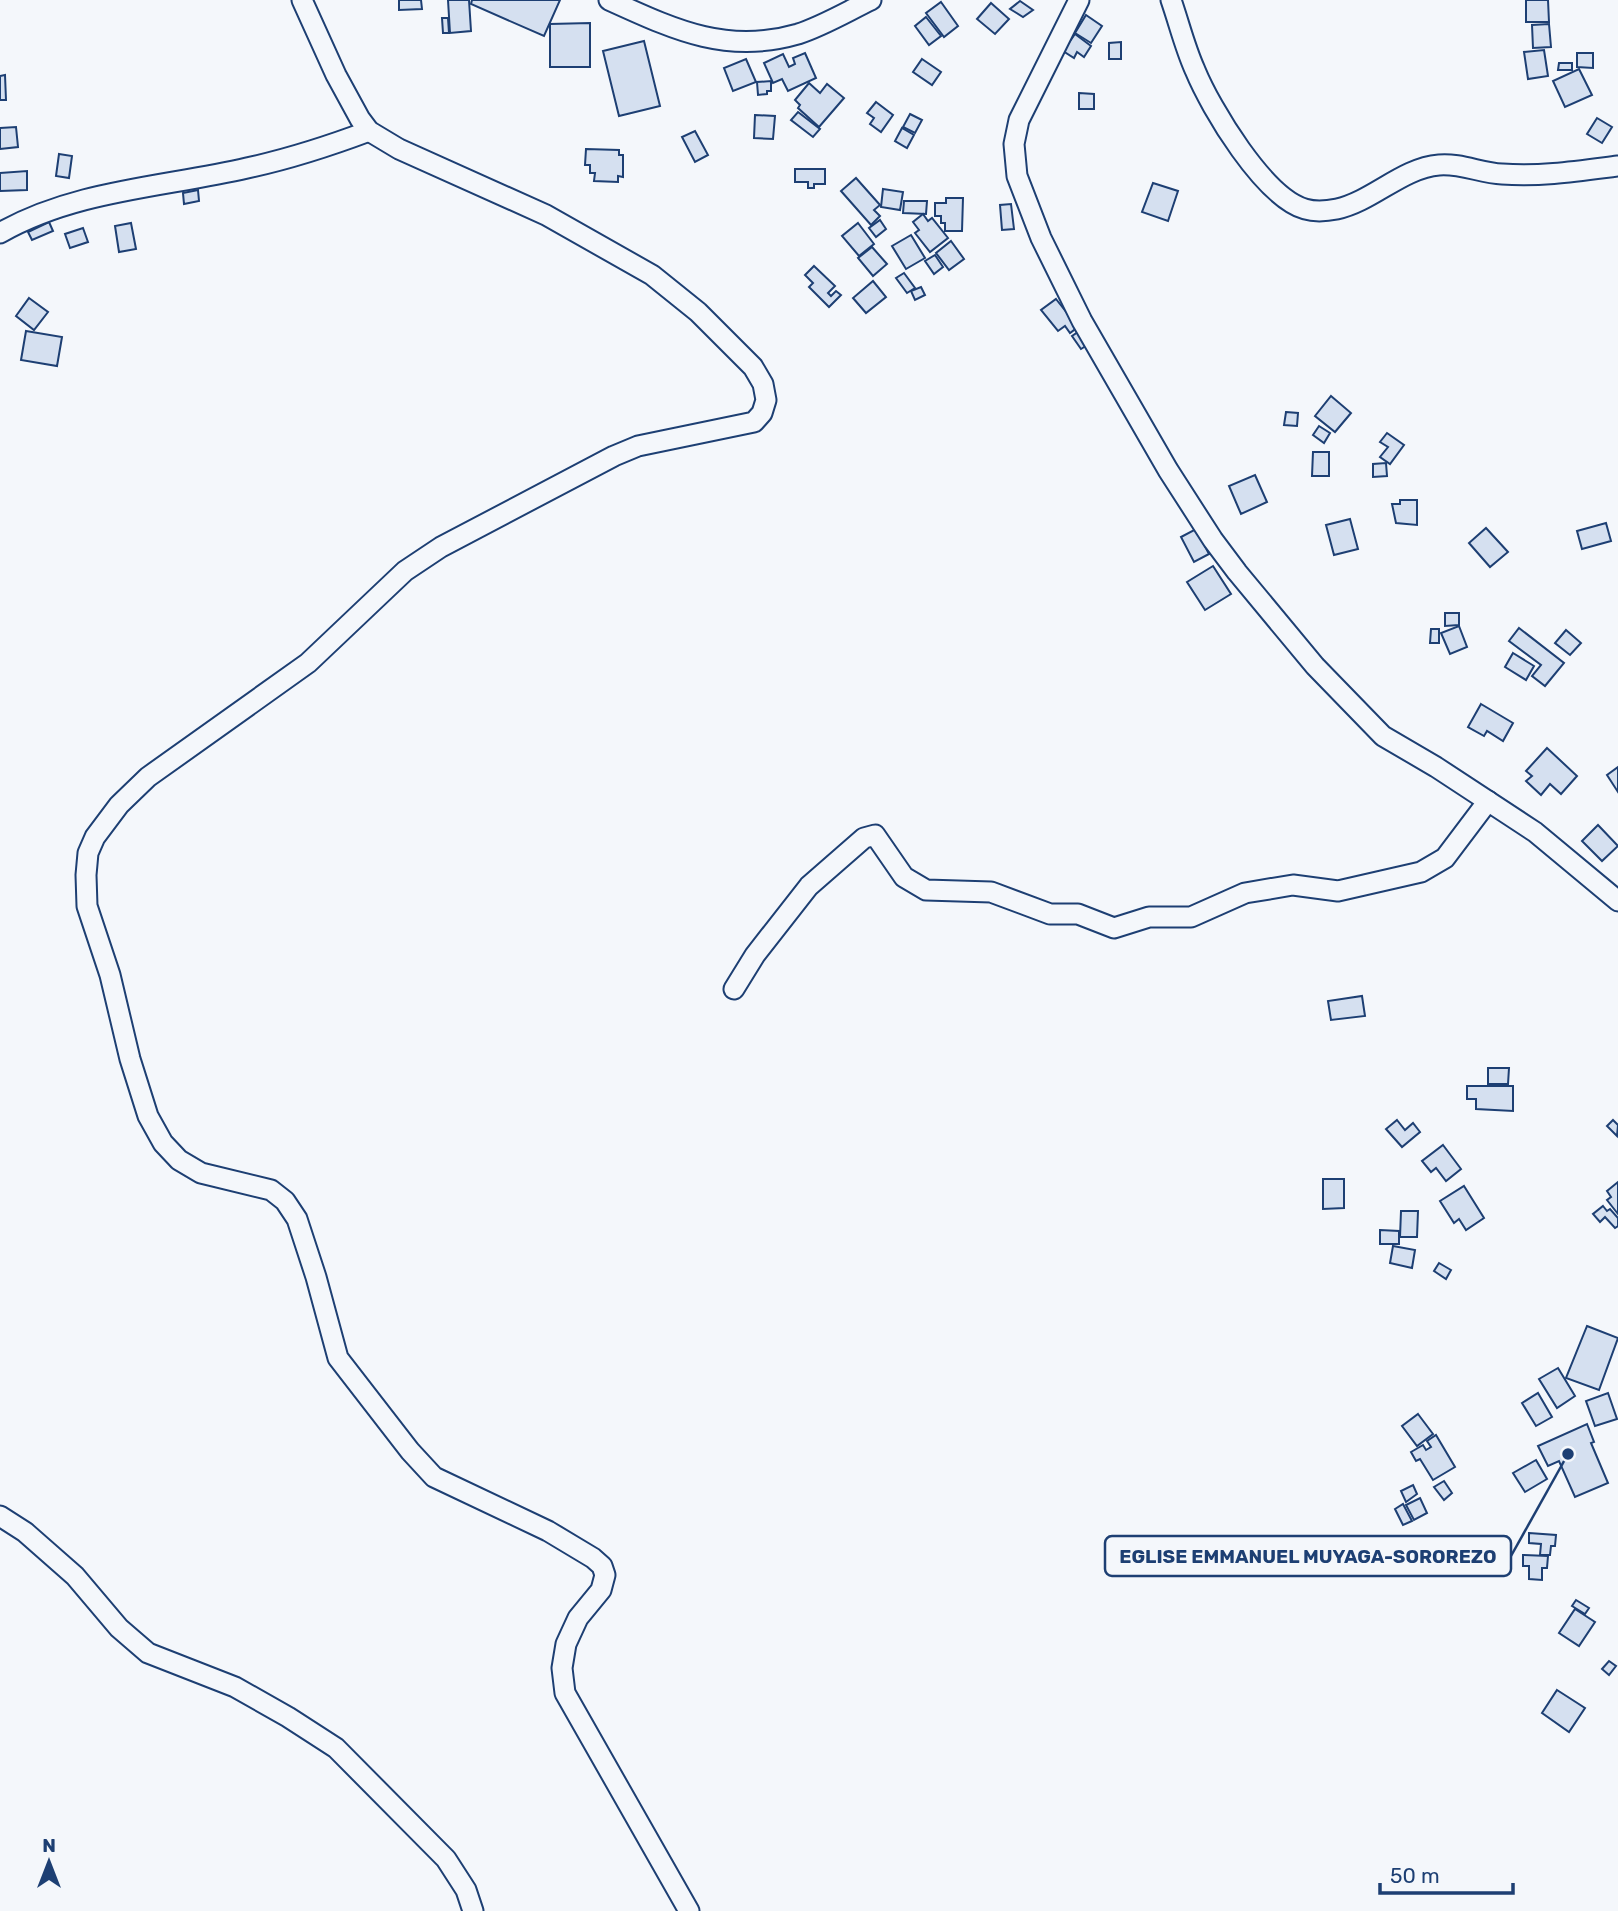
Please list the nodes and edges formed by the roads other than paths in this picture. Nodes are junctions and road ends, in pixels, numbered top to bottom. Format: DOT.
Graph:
graph roads {
  1 [pos="302,0"];
  2 [pos="609,0"];
  3 [pos="871,0"];
  4 [pos="1079,0"];
  5 [pos="1171,0"];
  6 [pos="369,131"];
  7 [pos="1618,166"];
  8 [pos="0,233"];
  9 [pos="1488,801"];
  10 [pos="1618,901"];
  11 [pos="734,989"];
  12 [pos="0,1516"];
  13 [pos="472,1911"];
  14 [pos="689,1911"];
  1 -- 6 [label="street"];
  2 -- 3 [label="street"];
  4 -- 9 [label="street"];
  5 -- 7 [label="street"];
  6 -- 8 [label="street"];
  6 -- 14 [label="street"];
  9 -- 10 [label="street"];
  9 -- 11 [label="street"];
  12 -- 13 [label="street"];
}
